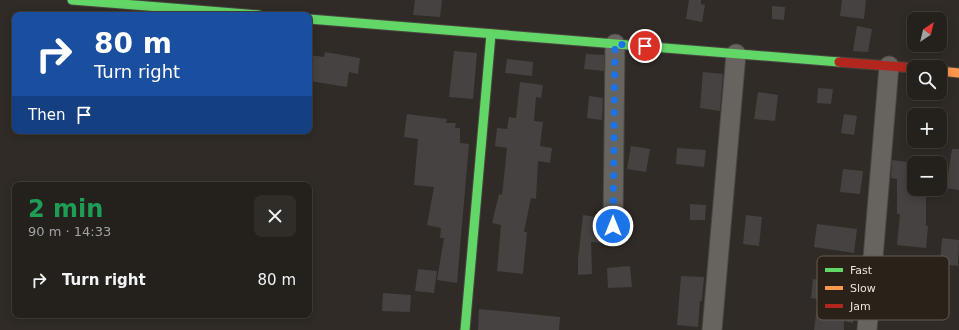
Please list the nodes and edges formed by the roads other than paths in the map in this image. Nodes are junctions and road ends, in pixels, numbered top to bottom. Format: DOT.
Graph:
graph roads {
  1 [pos="72,0"];
  2 [pos="222,12"];
  3 [pos="312,19"];
  4 [pos="491,34"];
  5 [pos="615,44"];
  6 [pos="736,54"];
  7 [pos="889,66"];
  8 [pos="907,67"];
  9 [pos="947,72"];
  10 [pos="959,73"];
  11 [pos="613,226"];
  12 [pos="873,256"];
  13 [pos="868,320"];
  14 [pos="465,330"];
  15 [pos="712,330"];
  16 [pos="867,330"];
  1 -- 2 [label="street"];
  3 -- 4 [label="street"];
  4 -- 5 [label="street"];
  4 -- 14 [label="street"];
  5 -- 6 [label="street"];
  5 -- 11 [label="street"];
  6 -- 7 [label="street"];
  6 -- 15 [label="street"];
  7 -- 8 [label="street"];
  7 -- 12 [label="street"];
  9 -- 10 [label="street"];
  13 -- 16 [label="street"];
}
